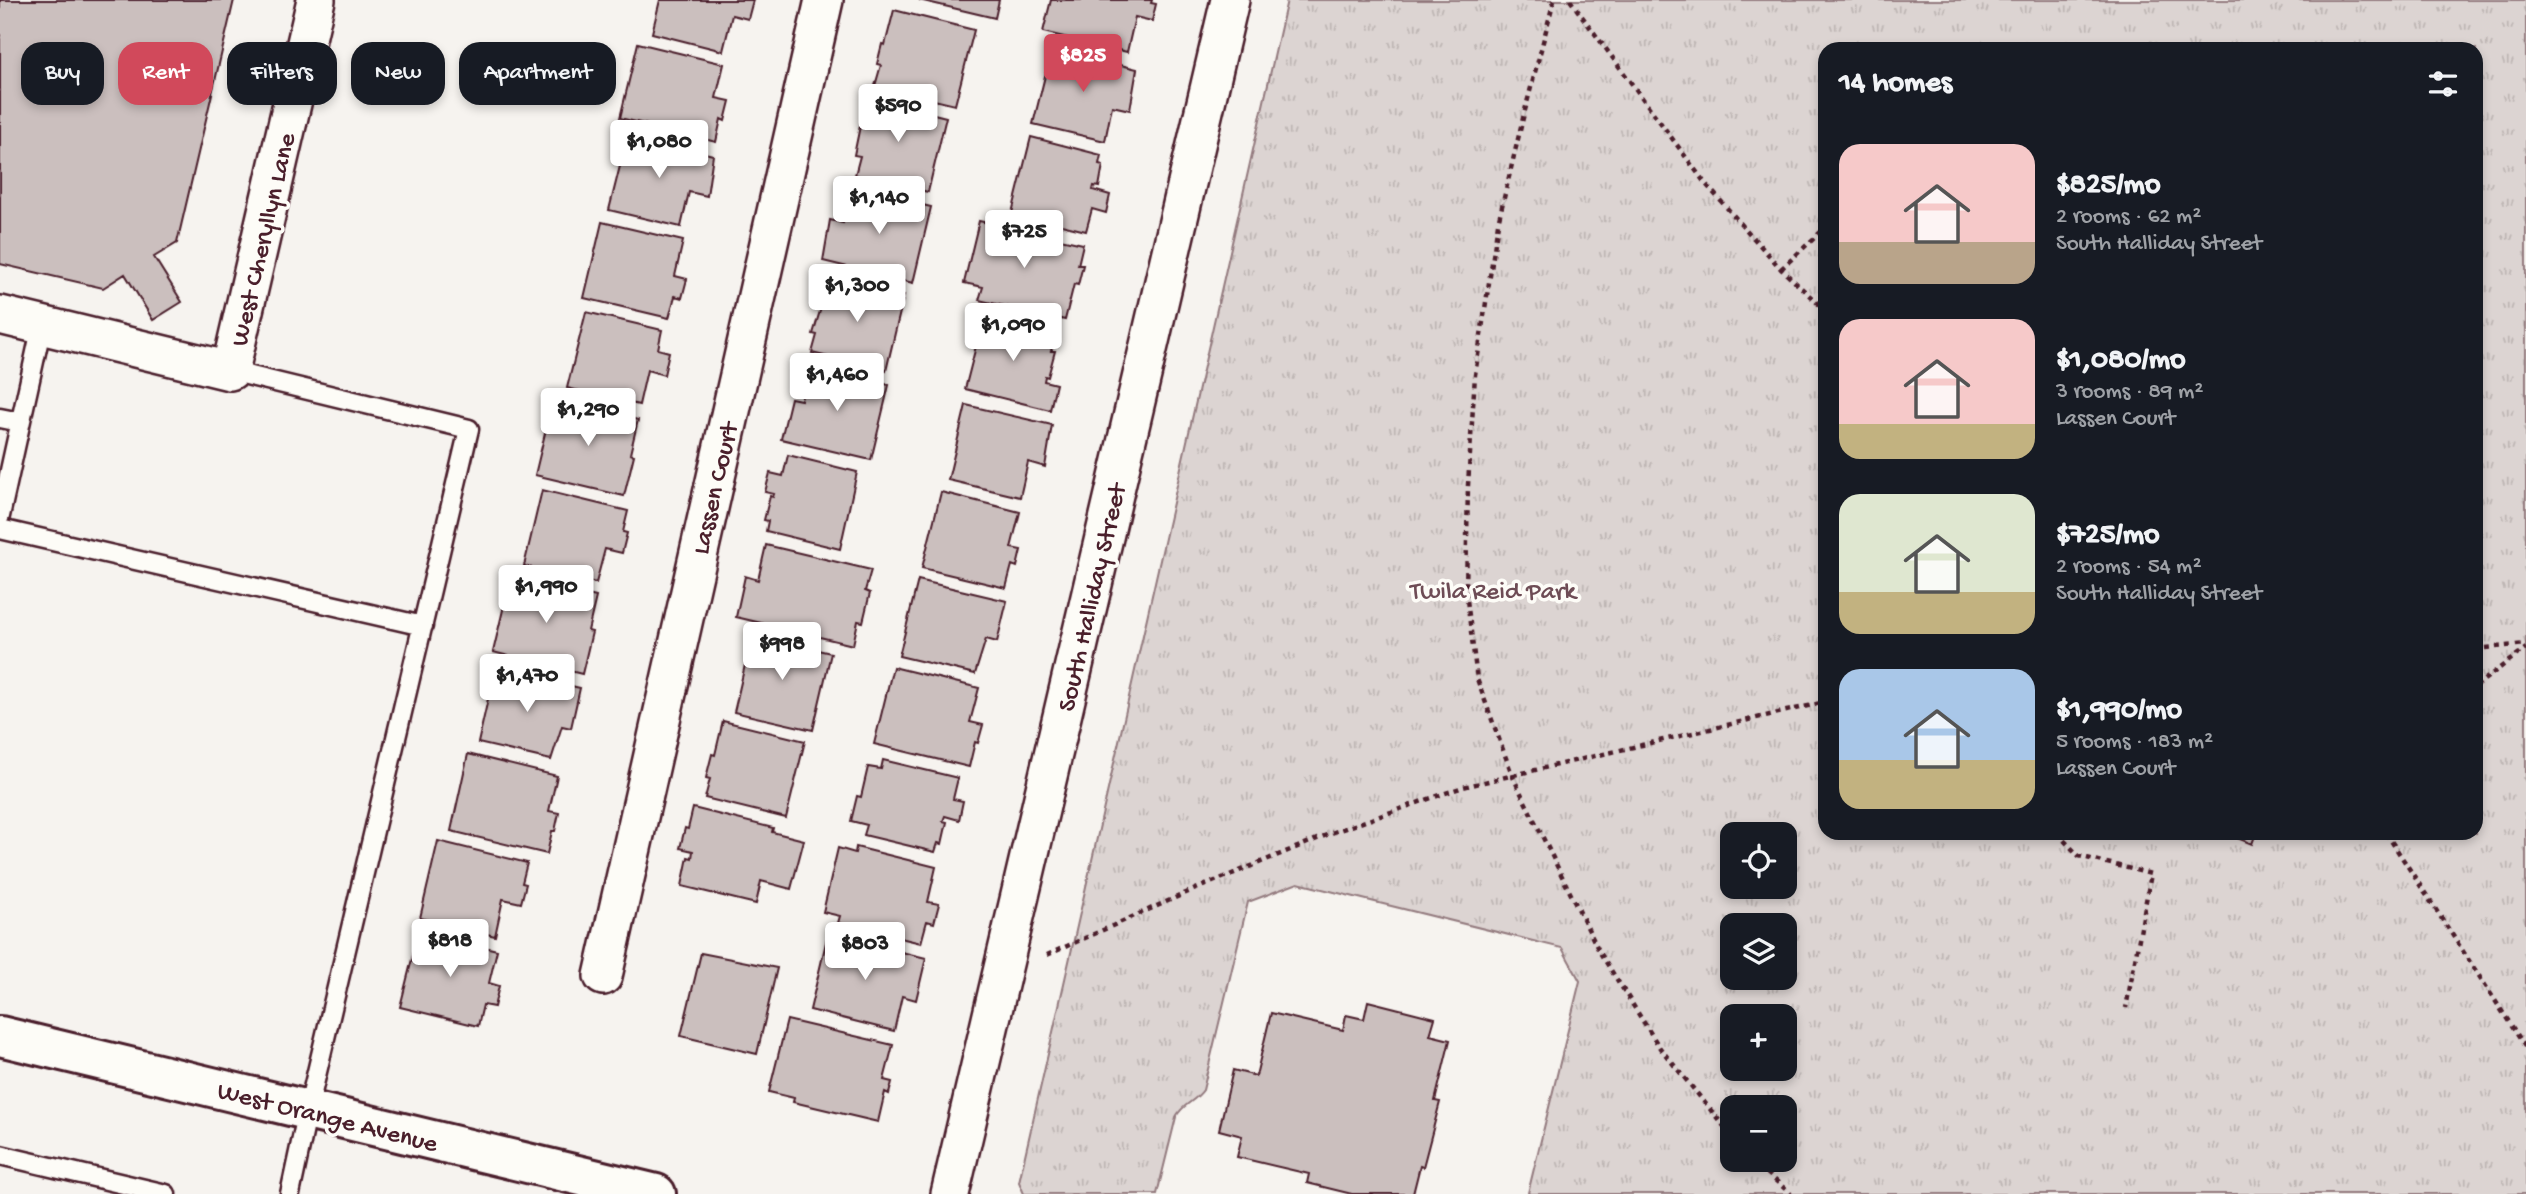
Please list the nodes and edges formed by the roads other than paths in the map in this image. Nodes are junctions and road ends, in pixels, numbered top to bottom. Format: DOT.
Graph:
graph roads {
  1 [pos="316,0"];
  2 [pos="824,0"];
  3 [pos="1230,0"];
  4 [pos="0,315"];
  5 [pos="42,325"];
  6 [pos="230,371"];
  7 [pos="0,418"];
  8 [pos="20,422"];
  9 [pos="0,516"];
  10 [pos="0,529"];
  11 [pos="423,626"];
  12 [pos="603,976"];
  13 [pos="0,1036"];
  14 [pos="308,1110"];
  15 [pos="0,1155"];
  16 [pos="166,1194"];
  17 [pos="290,1194"];
  18 [pos="656,1194"];
  19 [pos="950,1194"];
  1 -- 6 [label="street, West Cheryllyn Lane"];
  2 -- 12 [label="street, Lassen Court"];
  3 -- 19 [label="street, South Halliday Street"];
  4 -- 5 [label="street, West Cheryllyn Lane"];
  5 -- 6 [label="street, West Cheryllyn Lane"];
  5 -- 8 [label="lane"];
  6 -- 11 [label="lane"];
  7 -- 8 [label="lane"];
  8 -- 9 [label="lane"];
  10 -- 11 [label="lane"];
  11 -- 14 [label="lane"];
  13 -- 14 [label="street, West Orange Avenue"];
  14 -- 17 [label="lane"];
  14 -- 18 [label="street, West Orange Avenue"];
  15 -- 16 [label="lane"];
}
